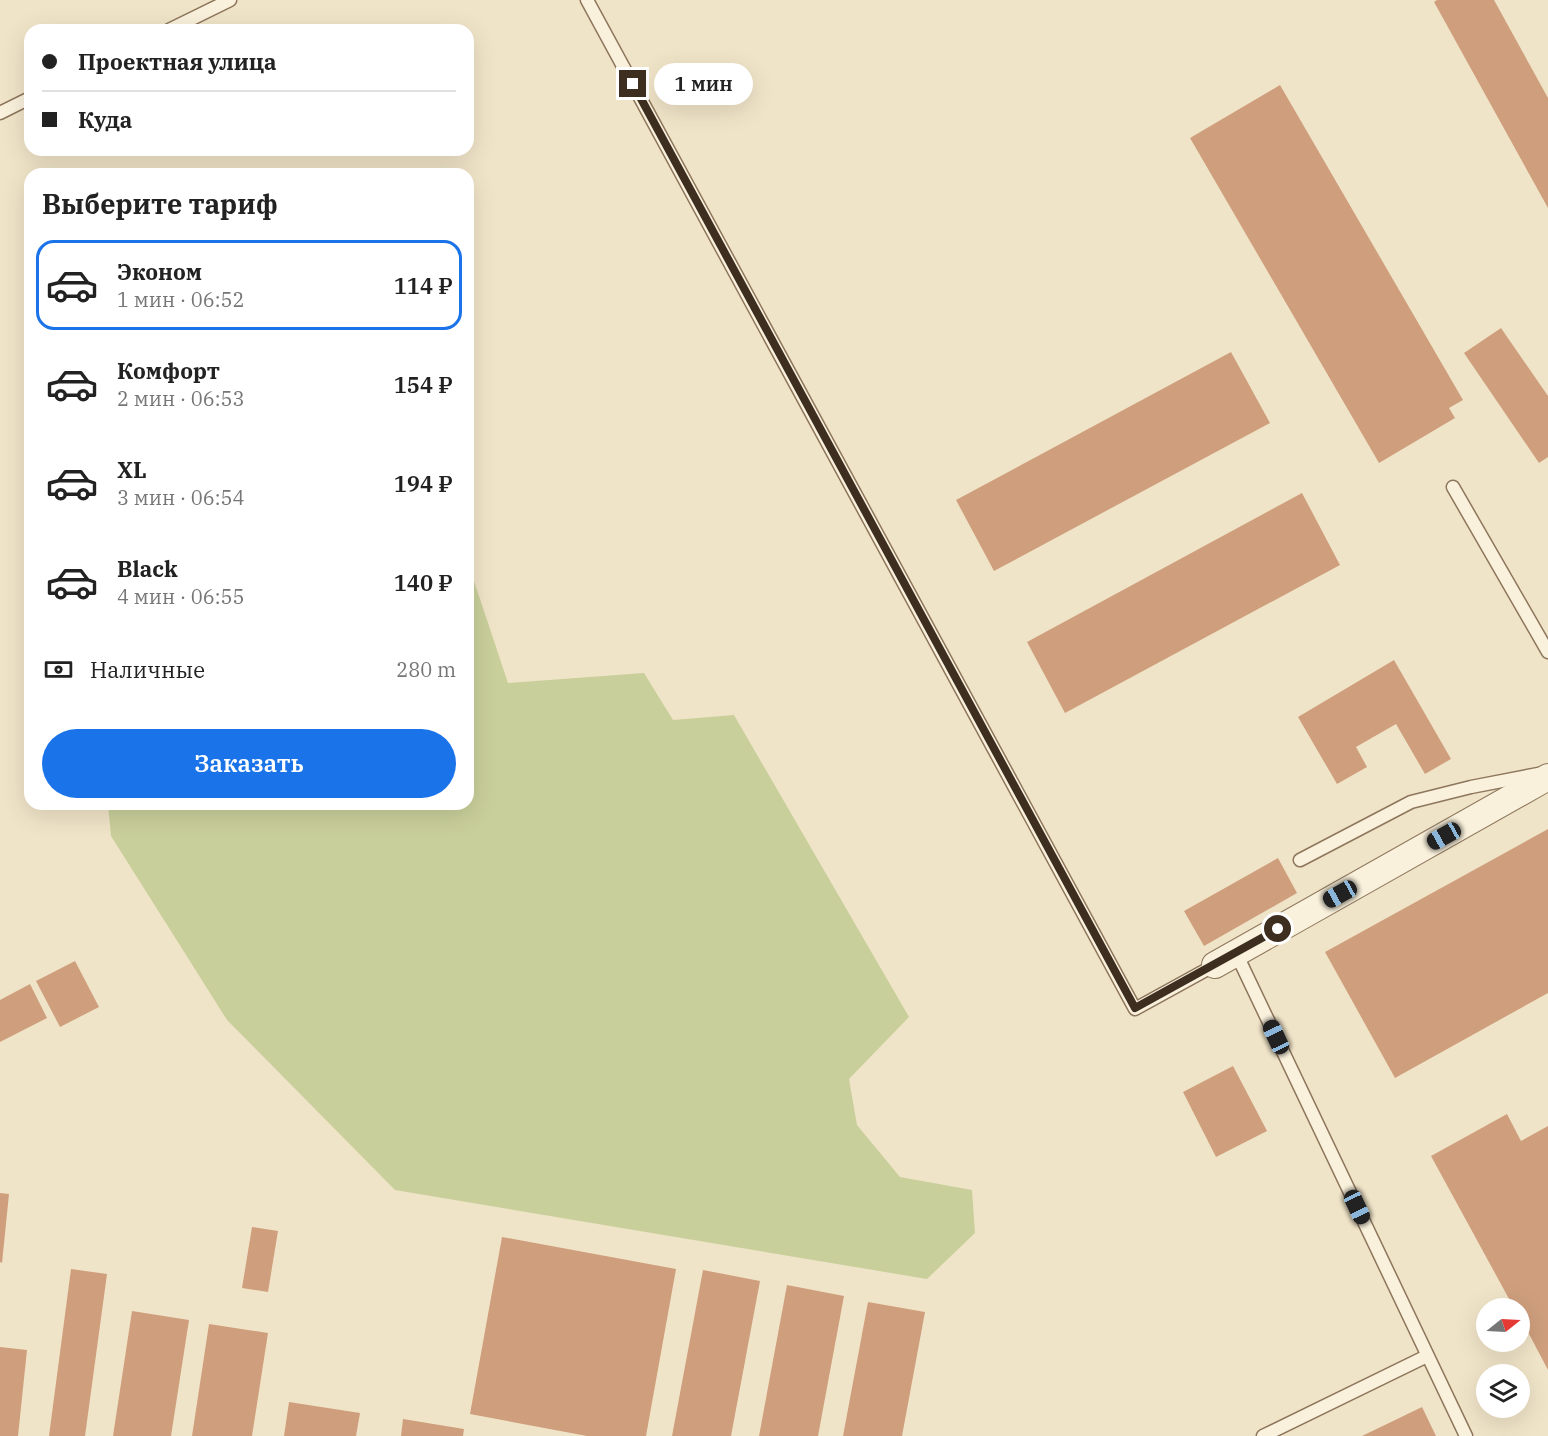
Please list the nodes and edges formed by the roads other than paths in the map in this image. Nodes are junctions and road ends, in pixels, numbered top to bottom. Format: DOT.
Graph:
graph roads {
  1 [pos="230,0"];
  2 [pos="587,0"];
  3 [pos="180,24"];
  4 [pos="24,101"];
  5 [pos="0,113"];
  6 [pos="1453,487"];
  7 [pos="1548,652"];
  8 [pos="1548,772"];
  9 [pos="1548,777"];
  10 [pos="1300,860"];
  11 [pos="1225,959"];
  12 [pos="1427,1356"];
  13 [pos="1263,1436"];
  14 [pos="1466,1436"];
  1 -- 3 [label="lane"];
  2 -- 11 [label="lane"];
  4 -- 5 [label="lane"];
  6 -- 7 [label="lane"];
  8 -- 10 [label="lane"];
  9 -- 11 [label="street"];
  11 -- 12 [label="lane"];
  12 -- 13 [label="lane"];
  12 -- 14 [label="lane"];
}
